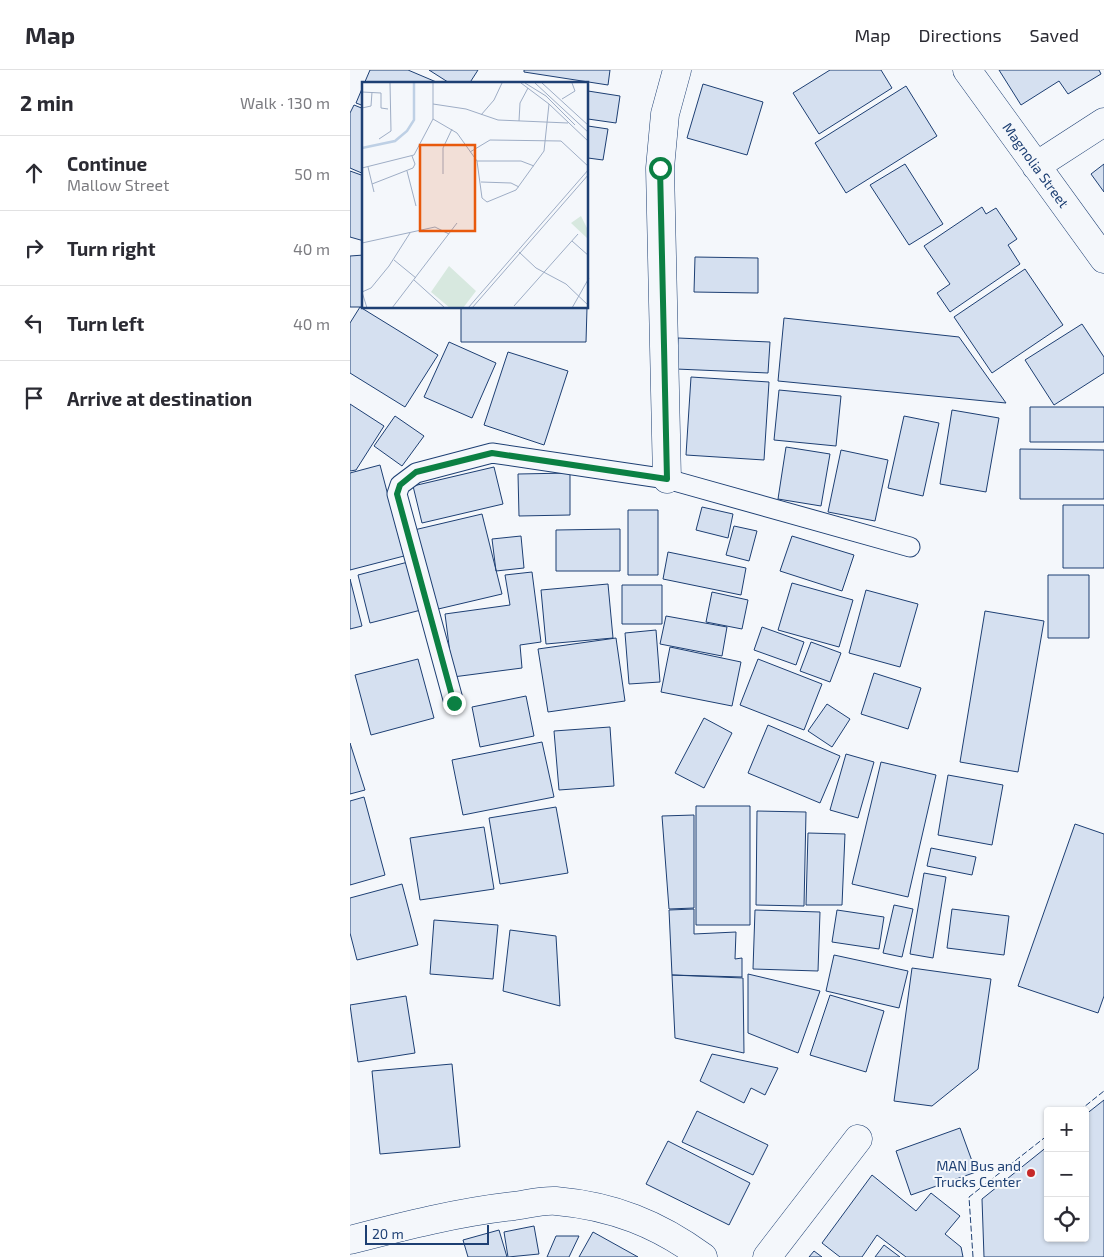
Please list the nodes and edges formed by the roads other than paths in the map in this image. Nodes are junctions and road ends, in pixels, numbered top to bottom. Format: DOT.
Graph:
graph roads {
  1 [pos="678,70"];
  2 [pos="967,70"];
  3 [pos="1104,122"];
  4 [pos="1036,166"];
  5 [pos="1104,259"];
  6 [pos="667,479"];
  7 [pos="910,546"];
  8 [pos="454,703"];
  9 [pos="858,1139"];
  10 [pos="350,1240"];
  11 [pos="703,1257"];
  12 [pos="767,1257"];
  1 -- 6 [label="street"];
  2 -- 4 [label="street, Magnolia Street"];
  3 -- 4 [label="street"];
  4 -- 5 [label="street, Magnolia Street"];
  6 -- 7 [label="lane"];
  6 -- 8 [label="lane"];
  9 -- 12 [label="street"];
  10 -- 11 [label="street"];
}
